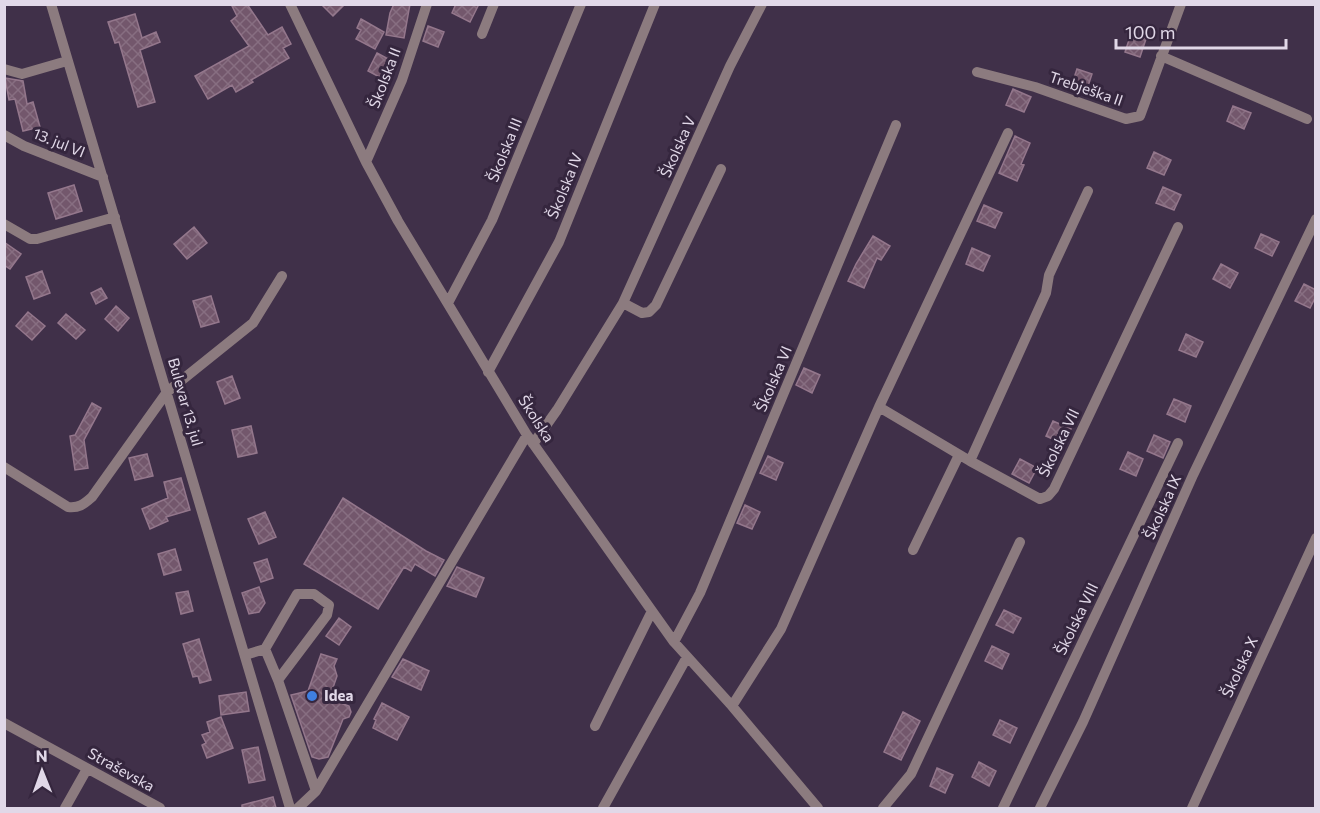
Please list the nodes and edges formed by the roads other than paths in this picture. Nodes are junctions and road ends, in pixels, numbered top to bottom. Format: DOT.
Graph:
graph roads {
  1 [pos="51,4"];
  2 [pos="290,4"];
  3 [pos="427,4"];
  4 [pos="494,4"];
  5 [pos="581,4"];
  6 [pos="655,4"];
  7 [pos="762,4"];
  8 [pos="1181,4"];
  9 [pos="482,34"];
  10 [pos="1161,56"];
  11 [pos="67,61"];
  12 [pos="4,69"];
  13 [pos="977,72"];
  14 [pos="1307,119"];
  15 [pos="896,125"];
  16 [pos="1008,134"];
  17 [pos="4,135"];
  18 [pos="366,162"];
  19 [pos="721,169"];
  20 [pos="103,177"];
  21 [pos="1088,191"];
  22 [pos="115,217"];
  23 [pos="1316,219"];
  24 [pos="4,224"];
  25 [pos="1178,227"];
  26 [pos="282,276"];
  27 [pos="448,303"];
  28 [pos="623,303"];
  29 [pos="488,372"];
  30 [pos="166,392"];
  31 [pos="879,407"];
  32 [pos="530,440"];
  33 [pos="1178,443"];
  34 [pos="959,455"];
  35 [pos="970,461"];
  36 [pos="4,467"];
  37 [pos="1316,538"];
  38 [pos="1020,542"];
  39 [pos="913,550"];
  40 [pos="652,611"];
  41 [pos="674,642"];
  42 [pos="265,649"];
  43 [pos="244,655"];
  44 [pos="687,657"];
  45 [pos="278,680"];
  46 [pos="732,706"];
  47 [pos="4,723"];
  48 [pos="595,726"];
  49 [pos="87,769"];
  50 [pos="316,791"];
  51 [pos="65,808"];
  52 [pos="160,808"];
  53 [pos="290,808"];
  54 [pos="298,808"];
  55 [pos="603,808"];
  56 [pos="818,808"];
  57 [pos="882,808"];
  58 [pos="1003,808"];
  59 [pos="1040,808"];
  60 [pos="1192,808"];
  1 -- 11 [label="street, Bulevar 13. jul"];
  2 -- 18 [label="street, Školska"];
  3 -- 18 [label="street, Školska II"];
  4 -- 9 [label="street"];
  5 -- 27 [label="street, Školska III"];
  6 -- 29 [label="street, Školska IV"];
  7 -- 28 [label="street, Školska V"];
  8 -- 10 [label="street, Trebješka II"];
  10 -- 13 [label="street, Trebješka II"];
  10 -- 14 [label="street"];
  11 -- 12 [label="street"];
  11 -- 20 [label="street, Bulevar 13. jul"];
  15 -- 41 [label="street, Školska VI"];
  16 -- 31 [label="street"];
  17 -- 20 [label="street, 13. jul VI"];
  18 -- 27 [label="street, Školska"];
  19 -- 28 [label="street"];
  20 -- 22 [label="street, Bulevar 13. jul"];
  21 -- 35 [label="street"];
  22 -- 24 [label="street"];
  22 -- 30 [label="street, Bulevar 13. jul"];
  23 -- 59 [label="street, Školska IX"];
  25 -- 35 [label="street, Školska VII"];
  26 -- 30 [label="street"];
  27 -- 29 [label="street, Školska"];
  28 -- 32 [label="street, Školska V"];
  29 -- 32 [label="street, Školska"];
  30 -- 36 [label="street"];
  30 -- 43 [label="street, Bulevar 13. jul"];
  31 -- 34 [label="street, Školska VII"];
  31 -- 46 [label="street"];
  32 -- 40 [label="street, Školska"];
  32 -- 50 [label="street, Školska V"];
  33 -- 58 [label="street, Školska VIII"];
  34 -- 35 [label="street, Školska VII"];
  34 -- 39 [label="street"];
  37 -- 60 [label="street, Školska X"];
  38 -- 57 [label="street"];
  40 -- 41 [label="street, Školska"];
  40 -- 48 [label="street"];
  41 -- 44 [label="street, Školska"];
  42 -- 43 [label="street"];
  42 -- 45 [label="street"];
  42 -- 45 [label="street"];
  43 -- 53 [label="street, Bulevar 13. jul"];
  44 -- 46 [label="street, Školska"];
  44 -- 55 [label="street"];
  45 -- 50 [label="street"];
  46 -- 56 [label="street, Školska"];
  47 -- 49 [label="street, Straševska"];
  49 -- 51 [label="street"];
  49 -- 52 [label="street, Straševska"];
  50 -- 54 [label="street, Školska V"];
}
